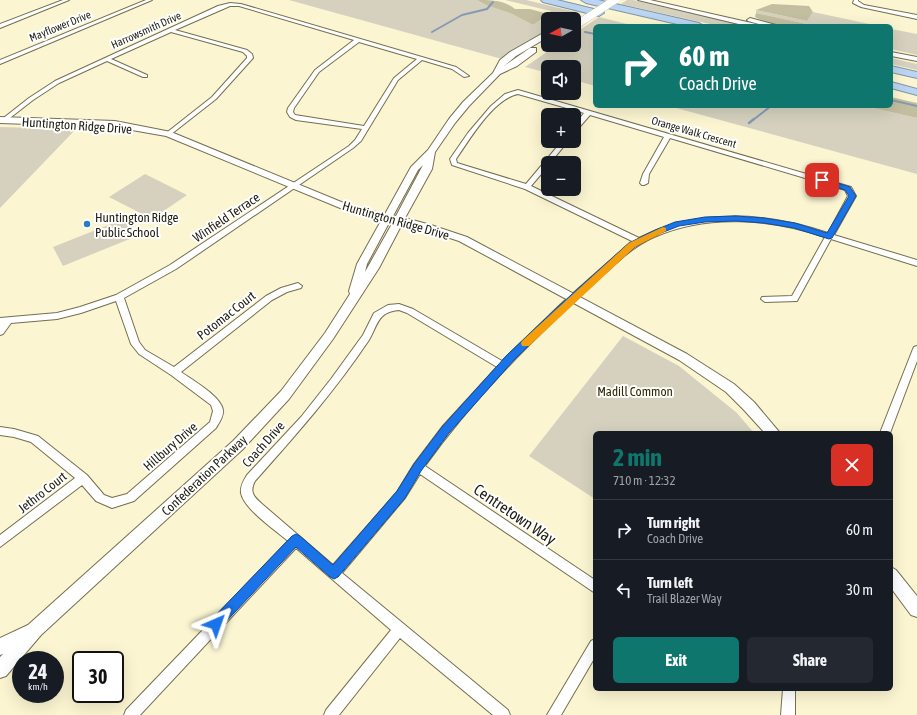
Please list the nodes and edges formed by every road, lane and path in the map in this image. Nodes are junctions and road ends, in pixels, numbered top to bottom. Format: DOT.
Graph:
graph roads {
  1 [pos="67,0"];
  2 [pos="150,0"];
  3 [pos="546,0"];
  4 [pos="586,0"];
  5 [pos="604,0"];
  6 [pos="615,0"];
  7 [pos="641,0"];
  8 [pos="660,0"];
  9 [pos="856,0"];
  10 [pos="917,17"];
  11 [pos="581,18"];
  12 [pos="581,20"];
  13 [pos="647,24"];
  14 [pos="691,24"];
  15 [pos="747,24"];
  16 [pos="765,24"];
  17 [pos="0,26"];
  18 [pos="171,30"];
  19 [pos="541,38"];
  20 [pos="358,40"];
  21 [pos="541,46"];
  22 [pos="893,54"];
  23 [pos="106,59"];
  24 [pos="420,59"];
  25 [pos="2,60"];
  26 [pos="917,60"];
  27 [pos="893,69"];
  28 [pos="496,74"];
  29 [pos="917,75"];
  30 [pos="145,76"];
  31 [pos="466,76"];
  32 [pos="893,82"];
  33 [pos="893,86"];
  34 [pos="917,88"];
  35 [pos="917,92"];
  36 [pos="588,113"];
  37 [pos="2,120"];
  38 [pos="581,122"];
  39 [pos="366,128"];
  40 [pos="168,134"];
  41 [pos="668,136"];
  42 [pos="559,148"];
  43 [pos="431,152"];
  44 [pos="644,183"];
  45 [pos="295,185"];
  46 [pos="527,187"];
  47 [pos="386,218"];
  48 [pos="399,220"];
  49 [pos="829,236"];
  50 [pos="638,241"];
  51 [pos="917,263"];
  52 [pos="298,286"];
  53 [pos="119,297"];
  54 [pos="574,299"];
  55 [pos="765,300"];
  56 [pos="351,302"];
  57 [pos="4,321"];
  58 [pos="0,332"];
  59 [pos="917,349"];
  60 [pos="503,366"];
  61 [pos="174,372"];
  62 [pos="0,431"];
  63 [pos="771,431"];
  64 [pos="886,431"];
  65 [pos="418,468"];
  66 [pos="83,478"];
  67 [pos="296,540"];
  68 [pos="0,542"];
  69 [pos="334,573"];
  70 [pos="894,583"];
  71 [pos="593,586"];
  72 [pos="917,609"];
  73 [pos="35,629"];
  74 [pos="398,629"];
  75 [pos="0,647"];
  76 [pos="593,647"];
  77 [pos="0,670"];
  78 [pos="789,691"];
  79 [pos="131,715"];
  80 [pos="331,715"];
  81 [pos="503,715"];
  82 [pos="554,715"];
  83 [pos="788,715"];
  1 -- 17 [label="street"];
  2 -- 25 [label="street, Mayflower Drive"];
  3 -- 13 [label="highway"];
  4 -- 14 [label="highway"];
  5 -- 11 [label="street"];
  6 -- 12 [label="street, bridge"];
  7 -- 15 [label="street"];
  8 -- 16 [label="street"];
  9 -- 10 [label="street"];
  18 -- 20 [label="street, Harrowsmith Drive"];
  18 -- 23 [label="street, Harrowsmith Drive"];
  18 -- 40 [label="street"];
  19 -- 28 [label="street, Confederation Parkway"];
  20 -- 24 [label="street, Harrowsmith Drive"];
  20 -- 39 [label="street"];
  21 -- 28 [label="street, Confederation Parkway"];
  22 -- 26 [label="street"];
  23 -- 30 [label="street"];
  23 -- 37 [label="street, Harrowsmith Drive"];
  24 -- 31 [label="street, Harrowsmith Drive"];
  24 -- 39 [label="street, Winfield Terrace"];
  27 -- 29 [label="highway"];
  28 -- 43 [label="street, Confederation Parkway"];
  32 -- 34 [label="highway"];
  33 -- 35 [label="highway"];
  36 -- 38 [label="street"];
  36 -- 41 [label="street, Orange Walk Crescent"];
  36 -- 46 [label="street, Orange Walk Crescent"];
  37 -- 40 [label="street, Huntington Ridge Drive"];
  39 -- 45 [label="street, Winfield Terrace"];
  40 -- 45 [label="street, Huntington Ridge Drive"];
  41 -- 44 [label="street"];
  41 -- 49 [label="street, Orange Walk Crescent"];
  42 -- 46 [label="street"];
  43 -- 47 [label="street, Confederation Parkway"];
  43 -- 48 [label="street, Confederation Parkway"];
  45 -- 47 [label="street, Huntington Ridge Drive"];
  45 -- 53 [label="street, Winfield Terrace"];
  46 -- 50 [label="street, Orange Walk Crescent"];
  47 -- 48 [label="street, Huntington Ridge Drive"];
  47 -- 56 [label="street, Confederation Parkway"];
  48 -- 54 [label="street, Huntington Ridge Drive"];
  48 -- 56 [label="street, Confederation Parkway"];
  49 -- 50 [label="street"];
  49 -- 51 [label="street"];
  49 -- 55 [label="street"];
  50 -- 54 [label="street"];
  52 -- 61 [label="street, Potomac Court"];
  53 -- 57 [label="street, Winfield Terrace"];
  53 -- 61 [label="street, Hillbury Drive"];
  54 -- 60 [label="street"];
  54 -- 63 [label="street, Huntington Ridge Drive"];
  56 -- 73 [label="street, Confederation Parkway"];
  57 -- 58 [label="street"];
  59 -- 64 [label="street"];
  60 -- 65 [label="street"];
  60 -- 67 [label="street, Coach Drive"];
  61 -- 66 [label="street, Hillbury Drive"];
  62 -- 66 [label="street, Hillbury Drive"];
  65 -- 69 [label="street"];
  65 -- 71 [label="street, Centretown Way"];
  66 -- 68 [label="street, Jethro Court"];
  67 -- 69 [label="street, Coach Drive"];
  67 -- 79 [label="street"];
  69 -- 74 [label="street, Coach Drive"];
  70 -- 72 [label="street"];
  73 -- 75 [label="street, Confederation Parkway"];
  73 -- 77 [label="street, Confederation Parkway"];
  74 -- 80 [label="street"];
  74 -- 81 [label="street, Coach Drive"];
  76 -- 82 [label="street"];
  78 -- 83 [label="street"];
}
